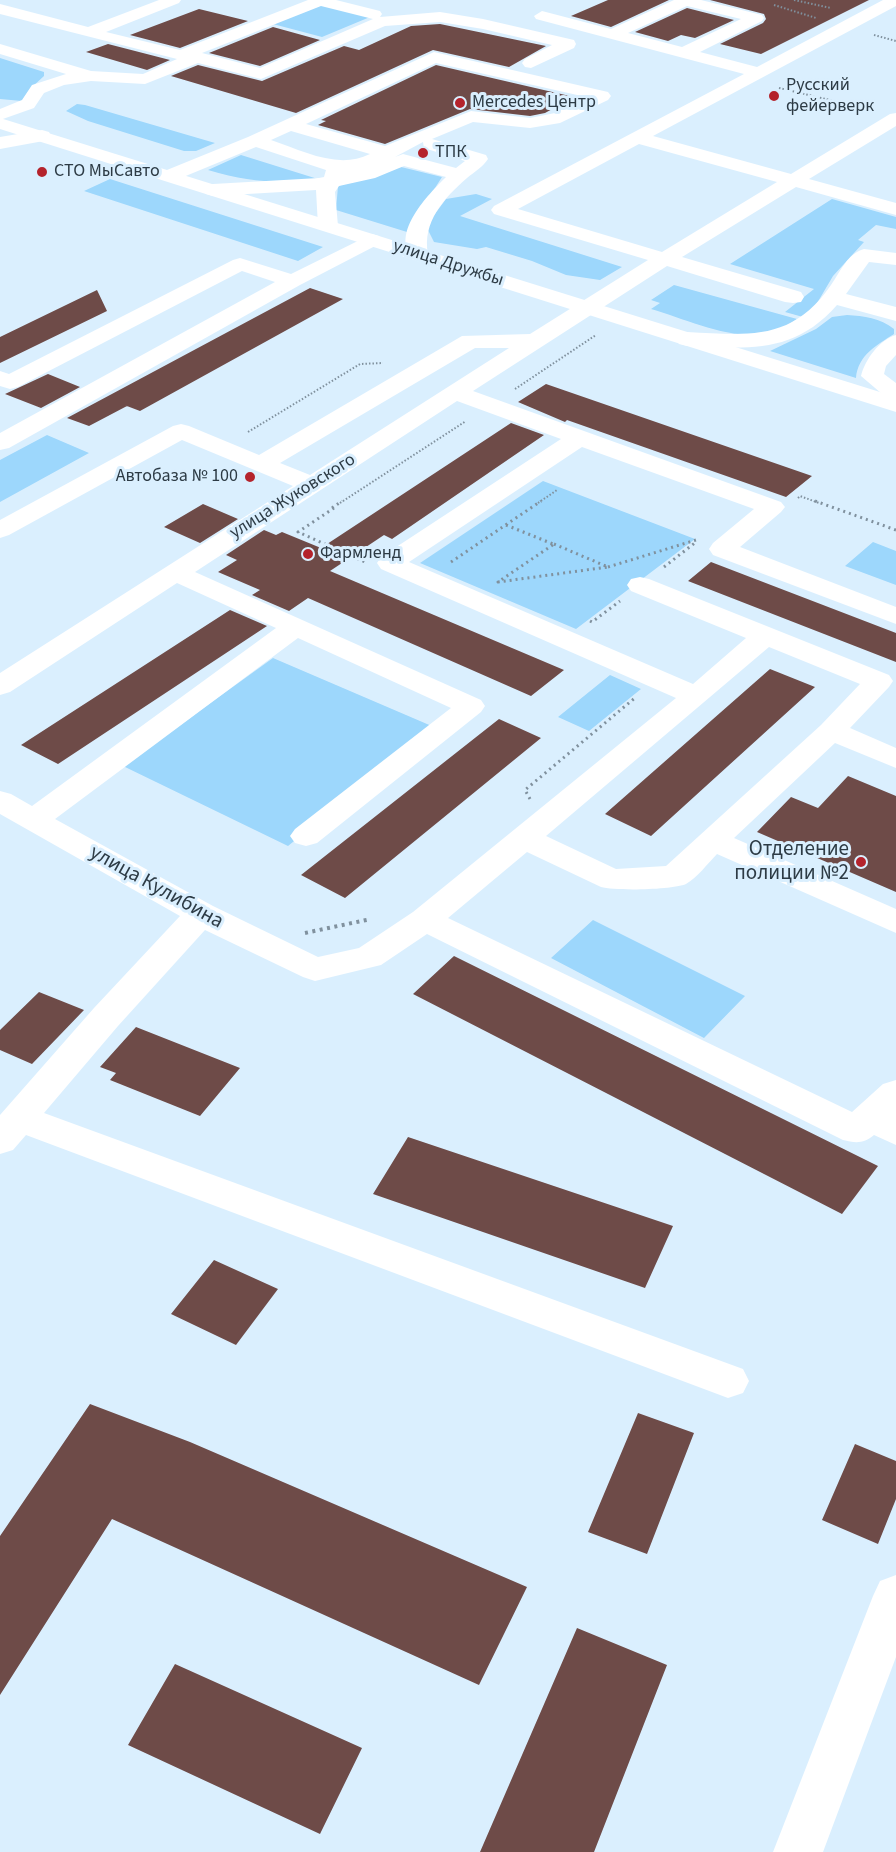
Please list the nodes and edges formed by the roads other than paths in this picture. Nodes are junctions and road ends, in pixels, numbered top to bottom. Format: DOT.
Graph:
graph roads {
  1 [pos="173,0"];
  2 [pos="895,0"];
  3 [pos="561,6"];
  4 [pos="0,9"];
  5 [pos="374,14"];
  6 [pos="89,33"];
  7 [pos="611,35"];
  8 [pos="0,49"];
  9 [pos="684,53"];
  10 [pos="190,55"];
  11 [pos="531,63"];
  12 [pos="91,76"];
  13 [pos="751,76"];
  14 [pos="0,115"];
  15 [pos="896,118"];
  16 [pos="0,123"];
  17 [pos="289,125"];
  18 [pos="42,136"];
  19 [pos="636,137"];
  20 [pos="255,141"];
  21 [pos="0,143"];
  22 [pos="430,144"];
  23 [pos="388,153"];
  24 [pos="334,174"];
  25 [pos="457,174"];
  26 [pos="169,176"];
  27 [pos="792,181"];
  28 [pos="213,190"];
  29 [pos="896,209"];
  30 [pos="328,226"];
  31 [pos="372,240"];
  32 [pos="418,254"];
  33 [pos="665,259"];
  34 [pos="896,259"];
  35 [pos="293,281"];
  36 [pos="793,297"];
  37 [pos="833,297"];
  38 [pos="587,308"];
  39 [pos="896,314"];
  40 [pos="687,339"];
  41 [pos="534,341"];
  42 [pos="896,342"];
  43 [pos="0,378"];
  44 [pos="456,393"];
  45 [pos="896,394"];
  46 [pos="896,405"];
  47 [pos="580,438"];
  48 [pos="0,443"];
  49 [pos="261,464"];
  50 [pos="312,485"];
  51 [pos="0,530"];
  52 [pos="174,572"];
  53 [pos="640,585"];
  54 [pos="896,616"];
  55 [pos="296,627"];
  56 [pos="765,636"];
  57 [pos="0,686"];
  58 [pos="696,696"];
  59 [pos="831,731"];
  60 [pos="896,759"];
  61 [pos="0,801"];
  62 [pos="33,820"];
  63 [pos="306,836"];
  64 [pos="524,838"];
  65 [pos="714,841"];
  66 [pos="201,914"];
  67 [pos="425,920"];
  68 [pos="896,922"];
  69 [pos="888,1114"];
  70 [pos="10,1129"];
  71 [pos="728,1381"];
  72 [pos="896,1596"];
  73 [pos="798,1852"];
  1 -- 6 [label="street"];
  2 -- 13 [label="street"];
  3 -- 7 [label="street"];
  4 -- 6 [label="street"];
  5 -- 10 [label="street"];
  6 -- 10 [label="street"];
  7 -- 9 [label="street"];
  7 -- 9 [label="street"];
  8 -- 12 [label="street"];
  9 -- 13 [label="street"];
  10 -- 11 [label="street"];
  10 -- 12 [label="street"];
  12 -- 14 [label="street"];
  13 -- 19 [label="street"];
  15 -- 27 [label="street, улица Жуковского"];
  16 -- 18 [label="street, улица Дружбы"];
  17 -- 20 [label="street"];
  17 -- 23 [label="street"];
  17 -- 23 [label="street"];
  18 -- 21 [label="street"];
  18 -- 26 [label="street, улица Дружбы"];
  19 -- 27 [label="street"];
  19 -- 33 [label="street"];
  20 -- 24 [label="street"];
  20 -- 26 [label="street"];
  22 -- 25 [label="street"];
  23 -- 24 [label="street"];
  24 -- 25 [label="street"];
  24 -- 28 [label="street"];
  24 -- 30 [label="street"];
  25 -- 32 [label="street"];
  26 -- 28 [label="street, улица Дружбы"];
  27 -- 29 [label="street"];
  27 -- 33 [label="street, улица Жуковского"];
  28 -- 30 [label="street, улица Дружбы"];
  30 -- 31 [label="street, улица Дружбы"];
  31 -- 32 [label="street, улица Дружбы"];
  31 -- 35 [label="street"];
  32 -- 38 [label="street, улица Дружбы"];
  33 -- 36 [label="street"];
  33 -- 38 [label="street, улица Жуковского"];
  34 -- 37 [label="street"];
  35 -- 43 [label="street"];
  35 -- 48 [label="street"];
  37 -- 39 [label="street"];
  37 -- 40 [label="street"];
  38 -- 40 [label="street, улица Дружбы"];
  38 -- 41 [label="street, улица Жуковского"];
  40 -- 46 [label="street, улица Дружбы"];
  41 -- 44 [label="street, улица Жуковского"];
  41 -- 49 [label="street"];
  42 -- 45 [label="street"];
  44 -- 47 [label="street"];
  44 -- 50 [label="street, улица Жуковского"];
  47 -- 54 [label="street"];
  47 -- 58 [label="street"];
  49 -- 50 [label="street"];
  49 -- 51 [label="street"];
  50 -- 52 [label="street, улица Жуковского"];
  52 -- 55 [label="street"];
  52 -- 57 [label="street, улица Жуковского"];
  53 -- 56 [label="street"];
  55 -- 62 [label="street"];
  55 -- 63 [label="street"];
  56 -- 58 [label="street"];
  56 -- 59 [label="street"];
  58 -- 64 [label="street"];
  59 -- 60 [label="street"];
  59 -- 65 [label="street"];
  61 -- 62 [label="street, улица Кулибина"];
  62 -- 66 [label="street, улица Кулибина"];
  64 -- 65 [label="street"];
  64 -- 67 [label="street"];
  65 -- 68 [label="street"];
  66 -- 67 [label="street, улица Кулибина"];
  66 -- 70 [label="street"];
  67 -- 69 [label="street"];
  70 -- 71 [label="street"];
  72 -- 73 [label="street"];
}
